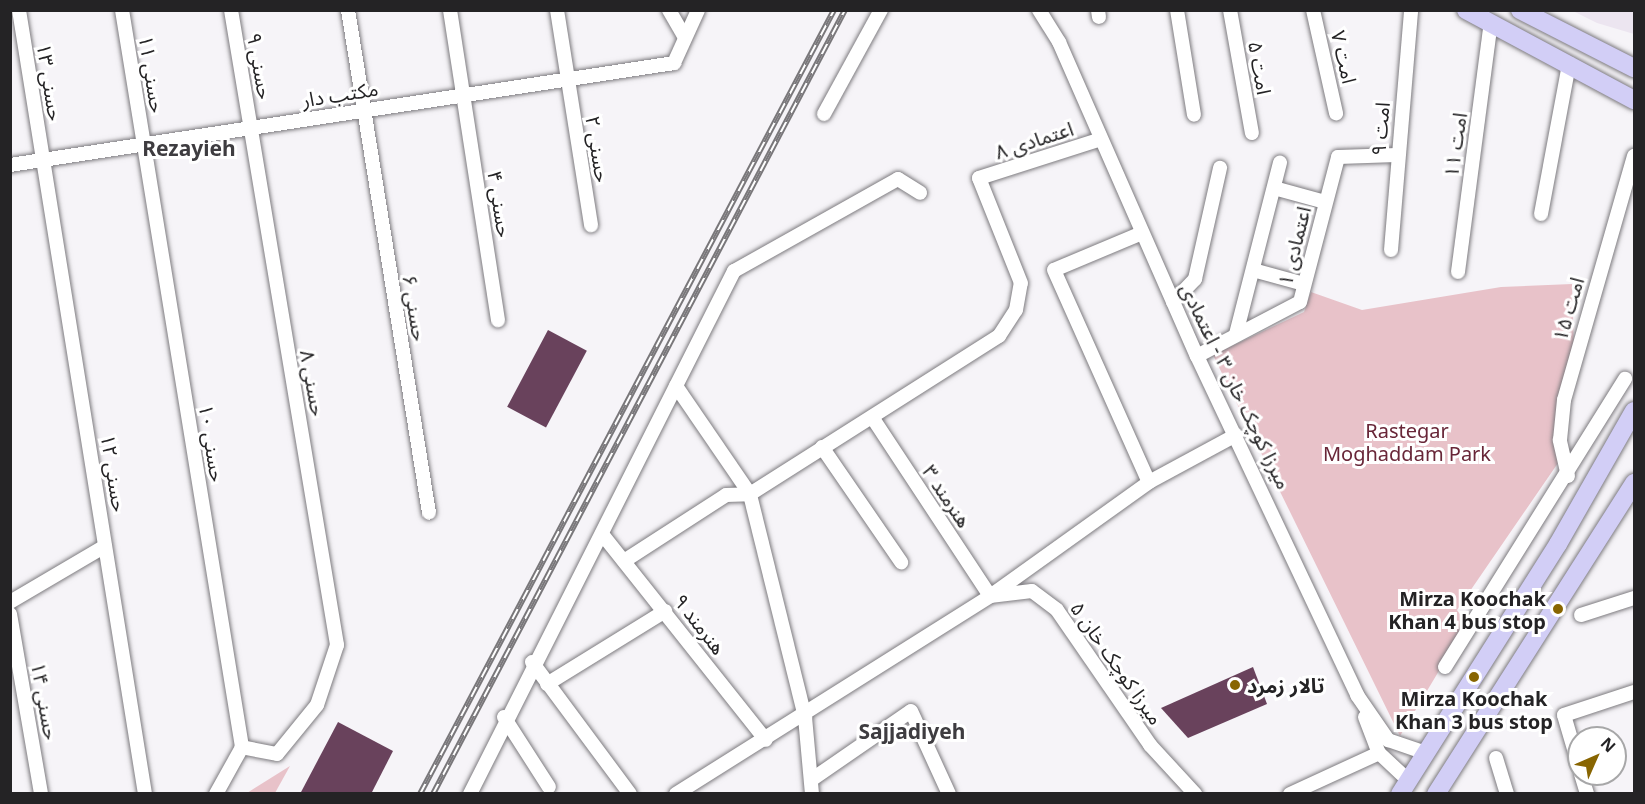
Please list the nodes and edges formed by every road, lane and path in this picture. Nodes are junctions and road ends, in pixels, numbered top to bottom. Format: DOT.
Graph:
graph roads {
  1 [pos="19,10"];
  2 [pos="122,10"];
  3 [pos="231,10"];
  4 [pos="348,10"];
  5 [pos="450,10"];
  6 [pos="557,10"];
  7 [pos="669,10"];
  8 [pos="698,10"];
  9 [pos="881,10"];
  10 [pos="1039,10"];
  11 [pos="1177,10"];
  12 [pos="1230,10"];
  13 [pos="1313,10"];
  14 [pos="1411,10"];
  15 [pos="1466,10"];
  16 [pos="1520,10"];
  17 [pos="1491,23"];
  18 [pos="1567,34"];
  19 [pos="684,36"];
  20 [pos="1635,53"];
  21 [pos="1569,64"];
  22 [pos="1635,68"];
  23 [pos="567,80"];
  24 [pos="463,95"];
  25 [pos="1635,100"];
  26 [pos="364,111"];
  27 [pos="1336,113"];
  28 [pos="824,114"];
  29 [pos="1194,115"];
  30 [pos="250,128"];
  31 [pos="1252,133"];
  32 [pos="1101,139"];
  33 [pos="144,144"];
  34 [pos="1397,155"];
  35 [pos="1635,156"];
  36 [pos="43,160"];
  37 [pos="1280,163"];
  38 [pos="10,165"];
  39 [pos="1220,168"];
  40 [pos="1274,188"];
  41 [pos="920,193"];
  42 [pos="1325,202"];
  43 [pos="1541,214"];
  44 [pos="591,225"];
  45 [pos="1142,233"];
  46 [pos="1391,250"];
  47 [pos="1253,270"];
  48 [pos="1458,272"];
  49 [pos="1304,284"];
  50 [pos="1173,302"];
  51 [pos="498,320"];
  52 [pos="1236,334"];
  53 [pos="1197,356"];
  54 [pos="1625,379"];
  55 [pos="676,386"];
  56 [pos="1635,411"];
  57 [pos="872,417"];
  58 [pos="1236,435"];
  59 [pos="822,447"];
  60 [pos="1568,476"];
  61 [pos="1149,482"];
  62 [pos="1635,483"];
  63 [pos="750,494"];
  64 [pos="429,513"];
  65 [pos="602,534"];
  66 [pos="105,546"];
  67 [pos="624,561"];
  68 [pos="901,562"];
  69 [pos="990,596"];
  70 [pos="1635,598"];
  71 [pos="10,602"];
  72 [pos="665,611"];
  73 [pos="10,614"];
  74 [pos="1581,615"];
  75 [pos="532,662"];
  76 [pos="1445,667"];
  77 [pos="547,684"];
  78 [pos="1634,694"];
  79 [pos="1357,695"];
  80 [pos="504,717"];
  81 [pos="805,717"];
  82 [pos="1567,726"];
  83 [pos="766,740"];
  84 [pos="242,747"];
  85 [pos="1379,753"];
  86 [pos="1425,753"];
  87 [pos="1496,758"];
  88 [pos="549,787"];
  89 [pos="812,787"];
  90 [pos="1404,787"];
  91 [pos="41,794"];
  92 [pos="146,794"];
  93 [pos="216,794"];
  94 [pos="470,794"];
  95 [pos="630,794"];
  96 [pos="676,794"];
  97 [pos="949,794"];
  98 [pos="1195,794"];
  99 [pos="1290,794"];
  100 [pos="1436,794"];
  101 [pos="1507,794"];
  1 -- 36 [label="street, حسنی ۱۳"];
  2 -- 33 [label="street, حسنی ۱۱"];
  3 -- 30 [label="street, حسنی ۹"];
  4 -- 26 [label="street, حسنی ۶"];
  5 -- 24 [label="street, حسنی ۴"];
  6 -- 23 [label="street, حسنی ۲"];
  7 -- 19 [label="street"];
  8 -- 19 [label="street"];
  9 -- 28 [label="street"];
  10 -- 32 [label="street, میرزا کوچک خان ۳ - اعتمادی"];
  11 -- 29 [label="street"];
  12 -- 31 [label="street, امت ۵"];
  13 -- 27 [label="street, امت ۷"];
  14 -- 34 [label="street, امت ۹"];
  15 -- 17 [label="main road"];
  16 -- 18 [label="main road"];
  17 -- 21 [label="main road"];
  17 -- 48 [label="street, امت ۱۱"];
  18 -- 20 [label="main road"];
  18 -- 22 [label="main road"];
  19 -- 23 [label="street, مکتب دار"];
  21 -- 25 [label="main road"];
  21 -- 43 [label="street"];
  23 -- 24 [label="street, مکتب دار"];
  23 -- 44 [label="street, حسنی ۲"];
  24 -- 26 [label="street, مکتب دار"];
  24 -- 51 [label="street, حسنی ۴"];
  26 -- 30 [label="street, مکتب دار"];
  26 -- 64 [label="street, حسنی ۶"];
  30 -- 33 [label="street, مکتب دار"];
  30 -- 84 [label="street, حسنی ۸"];
  32 -- 45 [label="street, میرزا کوچک خان ۳ - اعتمادی"];
  32 -- 57 [label="street, اعتمادی ۸"];
  33 -- 36 [label="street, مکتب دار"];
  33 -- 84 [label="street, حسنی ۱۰"];
  34 -- 42 [label="street, اعتمادی ۱"];
  34 -- 46 [label="street, امت ۹"];
  35 -- 60 [label="street, امت ۱۵"];
  36 -- 38 [label="street, مکتب دار"];
  36 -- 66 [label="street, حسنی ۱۲"];
  37 -- 40 [label="street"];
  39 -- 50 [label="street"];
  40 -- 42 [label="street"];
  40 -- 47 [label="street"];
  41 -- 55 [label="street"];
  42 -- 49 [label="street, اعتمادی ۱"];
  45 -- 50 [label="street, میرزا کوچک خان ۳ - اعتمادی"];
  45 -- 61 [label="street"];
  47 -- 49 [label="street"];
  47 -- 52 [label="street"];
  49 -- 52 [label="street, اعتمادی ۱"];
  50 -- 53 [label="street, میرزا کوچک خان ۳ - اعتمادی"];
  52 -- 53 [label="street, اعتمادی ۱"];
  53 -- 58 [label="street, میرزا کوچک خان ۳ - اعتمادی"];
  54 -- 60 [label="street"];
  55 -- 63 [label="street"];
  55 -- 65 [label="street"];
  56 -- 86 [label="main road"];
  57 -- 59 [label="street"];
  57 -- 69 [label="street, هنرمند ۳"];
  58 -- 61 [label="street"];
  58 -- 79 [label="street, میرزا کوچک خان ۳ - اعتمادی"];
  59 -- 63 [label="street"];
  59 -- 68 [label="street"];
  60 -- 76 [label="street"];
  61 -- 69 [label="street"];
  62 -- 100 [label="main road"];
  63 -- 67 [label="street"];
  63 -- 81 [label="street"];
  65 -- 67 [label="street, هنرمند ۹"];
  65 -- 75 [label="street"];
  66 -- 71 [label="street"];
  66 -- 92 [label="street, حسنی ۱۲"];
  67 -- 72 [label="street, هنرمند ۹"];
  69 -- 81 [label="street"];
  69 -- 98 [label="street, میرزا کوچک خان ۵"];
  70 -- 74 [label="street"];
  72 -- 77 [label="street"];
  72 -- 83 [label="street, هنرمند ۹"];
  73 -- 91 [label="street, حسنی ۱۴"];
  75 -- 77 [label="street"];
  75 -- 80 [label="street"];
  77 -- 95 [label="street"];
  78 -- 82 [label="street"];
  79 -- 85 [label="street"];
  79 -- 86 [label="street, میرزا کوچک خان ۳ - اعتمادی"];
  80 -- 88 [label="street"];
  80 -- 94 [label="street"];
  81 -- 83 [label="street"];
  81 -- 89 [label="street"];
  83 -- 96 [label="street"];
  84 -- 93 [label="street"];
  85 -- 90 [label="street"];
  85 -- 99 [label="street"];
  86 -- 90 [label="main road"];
  87 -- 101 [label="street"];
  89 -- 97 [label="street"];
}
